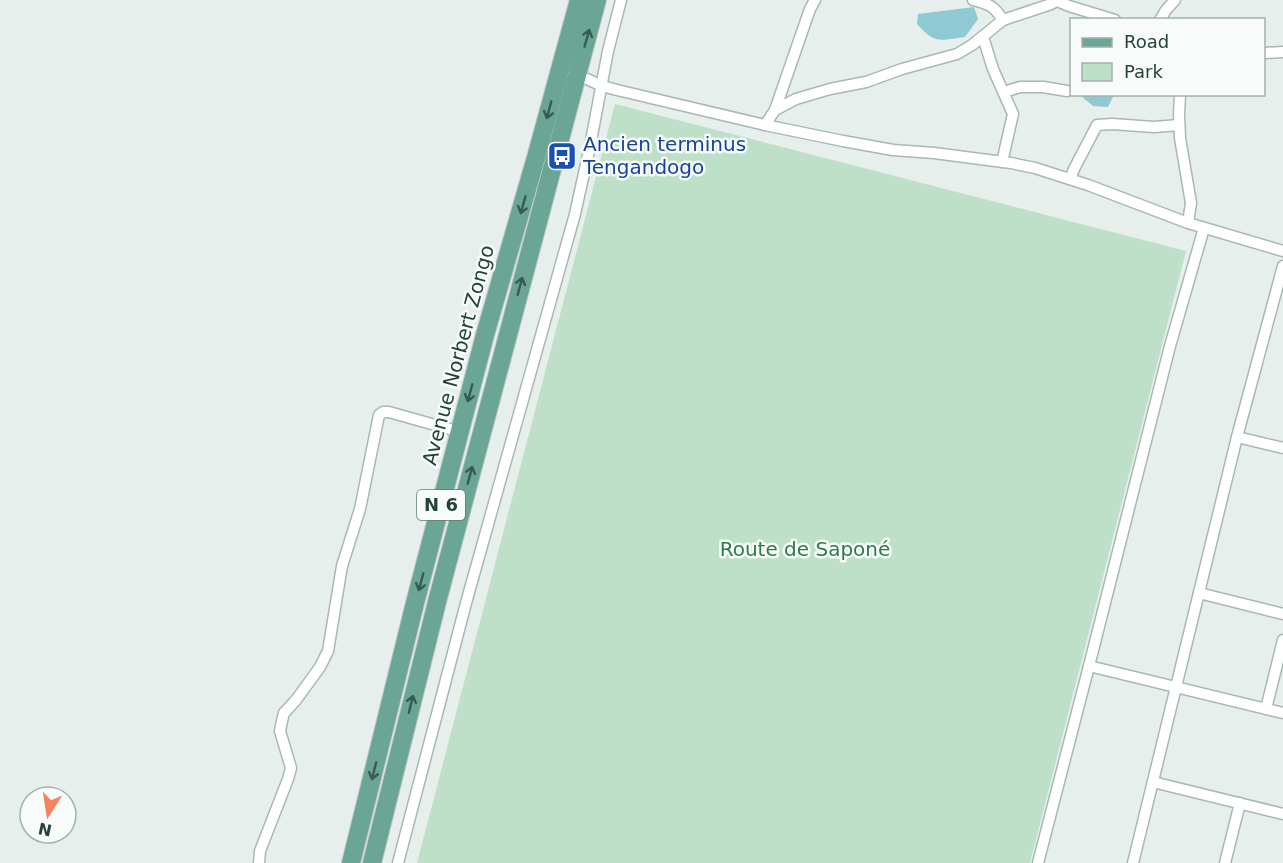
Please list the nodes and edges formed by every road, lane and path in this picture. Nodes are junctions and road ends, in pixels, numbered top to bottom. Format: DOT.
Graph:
graph roads {
  1 [pos="579,0"];
  2 [pos="597,0"];
  3 [pos="621,0"];
  4 [pos="815,0"];
  5 [pos="973,0"];
  6 [pos="1175,0"];
  7 [pos="1057,1"];
  8 [pos="1108,18"];
  9 [pos="1161,18"];
  10 [pos="1003,20"];
  11 [pos="983,37"];
  12 [pos="1283,52"];
  13 [pos="1265,53"];
  14 [pos="568,73"];
  15 [pos="602,86"];
  16 [pos="1067,91"];
  17 [pos="1004,92"];
  18 [pos="1180,96"];
  19 [pos="775,111"];
  20 [pos="765,125"];
  21 [pos="1179,125"];
  22 [pos="1002,162"];
  23 [pos="1070,179"];
  24 [pos="1188,223"];
  25 [pos="1204,228"];
  26 [pos="1283,251"];
  27 [pos="1283,266"];
  28 [pos="460,432"];
  29 [pos="1237,437"];
  30 [pos="1283,448"];
  31 [pos="1199,593"];
  32 [pos="1283,614"];
  33 [pos="1283,640"];
  34 [pos="1089,666"];
  35 [pos="1176,687"];
  36 [pos="1266,709"];
  37 [pos="1283,713"];
  38 [pos="1153,782"];
  39 [pos="1240,803"];
  40 [pos="1283,814"];
  41 [pos="259,863"];
  42 [pos="351,863"];
  43 [pos="372,863"];
  44 [pos="398,863"];
  45 [pos="1038,863"];
  46 [pos="1133,863"];
  47 [pos="1225,863"];
  1 -- 14 [label="main road, Avenue Norbert Zongo / N 6"];
  14 -- 2 [label="main road, Avenue Norbert Zongo / N 6, one-way"];
  3 -- 15 [label="street"];
  4 -- 19 [label="street"];
  5 -- 10 [label="street"];
  6 -- 9 [label="street"];
  7 -- 8 [label="street"];
  7 -- 10 [label="street"];
  10 -- 11 [label="street"];
  11 -- 17 [label="street"];
  11 -- 19 [label="street"];
  12 -- 13 [label="street"];
  14 -- 15 [label="street"];
  14 -- 28 [label="main road, Avenue Norbert Zongo / N 6, one-way"];
  43 -- 14 [label="main road, N 6, one-way"];
  15 -- 20 [label="street"];
  15 -- 44 [label="street"];
  16 -- 17 [label="street"];
  17 -- 22 [label="street"];
  18 -- 21 [label="street"];
  19 -- 20 [label="street"];
  20 -- 22 [label="street"];
  21 -- 23 [label="street"];
  21 -- 24 [label="street"];
  22 -- 23 [label="street"];
  23 -- 24 [label="street"];
  24 -- 25 [label="street"];
  25 -- 26 [label="street"];
  25 -- 34 [label="street"];
  27 -- 29 [label="street"];
  28 -- 41 [label="street"];
  28 -- 42 [label="main road, Avenue Norbert Zongo / N 6, one-way"];
  29 -- 30 [label="street"];
  29 -- 31 [label="street"];
  31 -- 32 [label="street"];
  31 -- 35 [label="street"];
  33 -- 36 [label="street"];
  34 -- 35 [label="street"];
  34 -- 45 [label="street"];
  35 -- 36 [label="street"];
  35 -- 38 [label="street"];
  36 -- 37 [label="street"];
  38 -- 39 [label="street"];
  38 -- 46 [label="street"];
  39 -- 40 [label="street"];
  39 -- 47 [label="street"];
}
